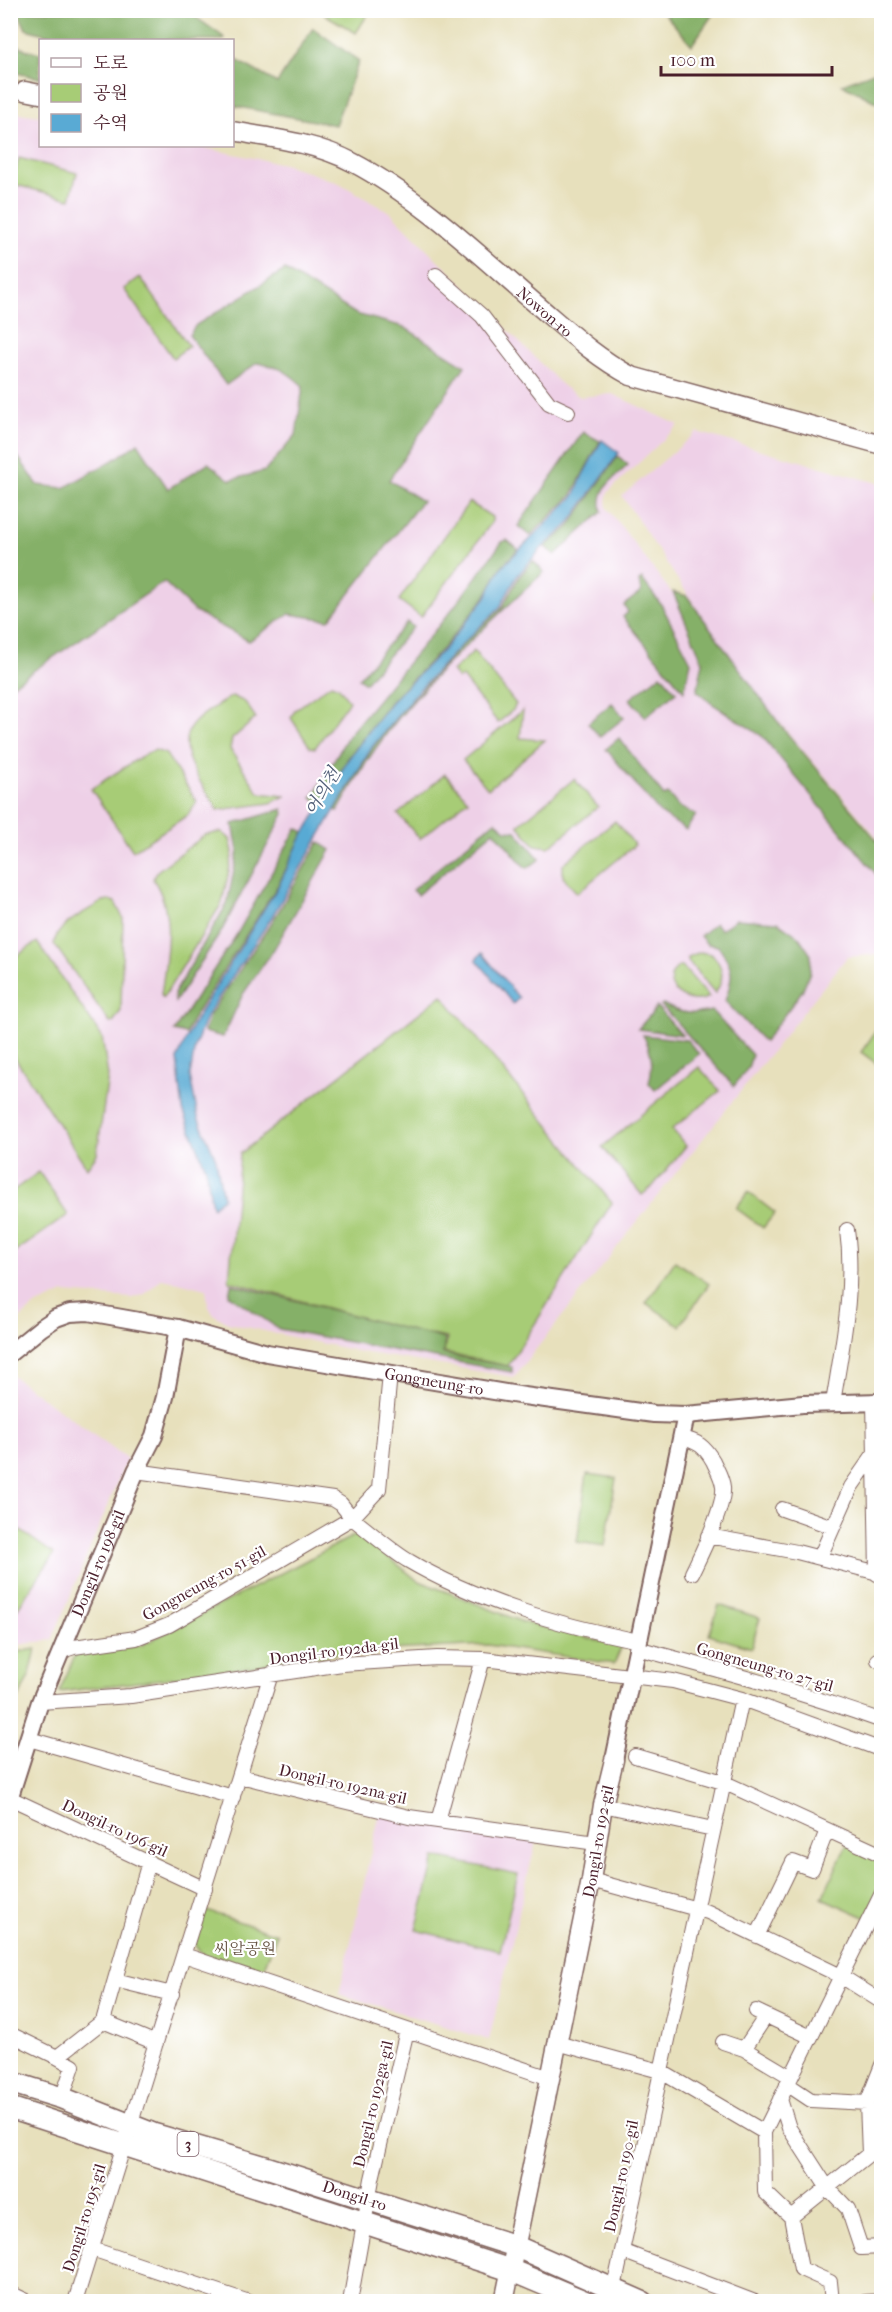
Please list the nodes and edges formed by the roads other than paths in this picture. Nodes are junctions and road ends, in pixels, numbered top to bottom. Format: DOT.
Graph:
graph roads {
  1 [pos="234,130"];
  2 [pos="436,275"];
  3 [pos="568,412"];
  4 [pos="882,445"];
  5 [pos="847,1230"];
  6 [pos="178,1328"];
  7 [pos="10,1353"];
  8 [pos="390,1374"];
  9 [pos="878,1401"];
  10 [pos="832,1403"];
  11 [pos="686,1415"];
  12 [pos="681,1437"];
  13 [pos="874,1454"];
  14 [pos="136,1471"];
  15 [pos="782,1509"];
  16 [pos="352,1518"];
  17 [pos="833,1527"];
  18 [pos="708,1536"];
  19 [pos="820,1557"];
  20 [pos="692,1573"];
  21 [pos="879,1574"];
  22 [pos="638,1645"];
  23 [pos="62,1651"];
  24 [pos="483,1659"];
  25 [pos="271,1674"];
  26 [pos="632,1675"];
  27 [pos="742,1699"];
  28 [pos="40,1702"];
  29 [pos="882,1721"];
  30 [pos="29,1739"];
  31 [pos="882,1750"];
  32 [pos="635,1755"];
  33 [pos="614,1760"];
  34 [pos="16,1763"];
  35 [pos="240,1776"];
  36 [pos="723,1782"];
  37 [pos="10,1797"];
  38 [pos="233,1797"];
  39 [pos="603,1805"];
  40 [pos="438,1821"];
  41 [pos="713,1829"];
  42 [pos="827,1830"];
  43 [pos="596,1843"];
  44 [pos="882,1856"];
  45 [pos="148,1862"];
  46 [pos="591,1880"];
  47 [pos="205,1889"];
  48 [pos="882,1893"];
  49 [pos="695,1909"];
  50 [pos="758,1936"];
  51 [pos="184,1955"];
  52 [pos="841,1976"];
  53 [pos="115,1980"];
  54 [pos="172,1994"];
  55 [pos="882,2002"];
  56 [pos="103,2021"];
  57 [pos="407,2030"];
  58 [pos="10,2034"];
  59 [pos="811,2037"];
  60 [pos="723,2042"];
  61 [pos="156,2043"];
  62 [pos="557,2043"];
  63 [pos="744,2049"];
  64 [pos="57,2057"];
  65 [pos="882,2065"];
  66 [pos="660,2071"];
  67 [pos="550,2078"];
  68 [pos="789,2081"];
  69 [pos="10,2082"];
  70 [pos="62,2098"];
  71 [pos="780,2099"];
  72 [pos="867,2103"];
  73 [pos="10,2108"];
  74 [pos="875,2131"];
  75 [pos="764,2132"];
  76 [pos="127,2135"];
  77 [pos="827,2187"];
  78 [pos="368,2201"];
  79 [pos="790,2217"];
  80 [pos="364,2222"];
  81 [pos="515,2246"];
  82 [pos="882,2247"];
  83 [pos="92,2248"];
  84 [pos="622,2252"];
  85 [pos="510,2270"];
  86 [pos="614,2288"];
  87 [pos="10,2293"];
  88 [pos="29,2301"];
  89 [pos="75,2301"];
  90 [pos="249,2301"];
  91 [pos="350,2301"];
  92 [pos="504,2301"];
  93 [pos="586,2301"];
  94 [pos="642,2301"];
  95 [pos="755,2301"];
  96 [pos="832,2301"];
  97 [pos="865,2301"];
  98 [pos="882,2301"];
  1 -- 4 [label="main road, Nowon-ro"];
  2 -- 3 [label="street"];
  5 -- 10 [label="street"];
  6 -- 7 [label="street, Gongneung-ro"];
  6 -- 8 [label="street, Gongneung-ro"];
  6 -- 14 [label="street, Dongil-ro 198-gil"];
  8 -- 11 [label="street, Gongneung-ro"];
  8 -- 16 [label="street, Gongneung-ro 51-gil"];
  9 -- 10 [label="street, Gongneung-ro"];
  9 -- 13 [label="street, Gongneung-ro"];
  10 -- 11 [label="street, Gongneung-ro"];
  11 -- 12 [label="street, Dongil-ro 192-gil"];
  12 -- 18 [label="street"];
  12 -- 22 [label="street, Dongil-ro 192-gil"];
  13 -- 17 [label="street"];
  13 -- 21 [label="street, Gongneung-ro"];
  14 -- 16 [label="street"];
  14 -- 23 [label="street, Dongil-ro 198-gil"];
  15 -- 17 [label="street"];
  16 -- 22 [label="street"];
  16 -- 23 [label="street, Gongneung-ro 51-gil"];
  17 -- 19 [label="street"];
  18 -- 19 [label="street"];
  18 -- 20 [label="street"];
  19 -- 21 [label="street"];
  22 -- 26 [label="street, Dongil-ro 192-gil"];
  22 -- 29 [label="street, Gongneung-ro 27-gil"];
  23 -- 28 [label="street, Dongil-ro 198-gil"];
  24 -- 25 [label="street, Dongil-ro 192da-gil"];
  24 -- 26 [label="street, Dongil-ro 192da-gil"];
  24 -- 40 [label="street"];
  25 -- 28 [label="street, Dongil-ro 192da-gil"];
  25 -- 35 [label="street"];
  26 -- 27 [label="street"];
  26 -- 33 [label="street, Dongil-ro 192-gil"];
  27 -- 31 [label="street"];
  27 -- 36 [label="street, Dongil-ro 190-gil"];
  28 -- 30 [label="street, Dongil-ro 198-gil"];
  30 -- 34 [label="street, Dongil-ro 198-gil"];
  30 -- 38 [label="street"];
  32 -- 36 [label="street"];
  33 -- 39 [label="main road, Dongil-ro 192-gil"];
  34 -- 37 [label="street, Dongil-ro 198-gil"];
  35 -- 38 [label="street"];
  35 -- 40 [label="street, Dongil-ro 192na-gil"];
  36 -- 41 [label="street, Dongil-ro 190-gil"];
  36 -- 42 [label="street"];
  37 -- 45 [label="street, Dongil-ro 196-gil"];
  38 -- 47 [label="street"];
  39 -- 41 [label="street"];
  39 -- 43 [label="main road, Dongil-ro 192-gil"];
  40 -- 43 [label="street, Dongil-ro 192na-gil"];
  41 -- 49 [label="street, Dongil-ro 190-gil"];
  42 -- 44 [label="street"];
  42 -- 50 [label="street"];
  43 -- 46 [label="main road, Dongil-ro 192-gil"];
  45 -- 47 [label="street, Dongil-ro 196-gil"];
  45 -- 53 [label="street"];
  46 -- 49 [label="street"];
  46 -- 62 [label="main road, Dongil-ro 192-gil"];
  47 -- 51 [label="street"];
  48 -- 52 [label="street"];
  49 -- 50 [label="street"];
  49 -- 66 [label="street, Dongil-ro 190-gil"];
  50 -- 52 [label="street"];
  51 -- 54 [label="street"];
  51 -- 57 [label="street, Dongil-ro 192ga-gil"];
  52 -- 55 [label="street"];
  52 -- 59 [label="street"];
  53 -- 54 [label="street"];
  53 -- 56 [label="street"];
  54 -- 61 [label="street"];
  56 -- 61 [label="street"];
  56 -- 64 [label="street"];
  57 -- 67 [label="street, Dongil-ro 192ga-gil"];
  57 -- 78 [label="street, Dongil-ro 192ga-gil"];
  58 -- 64 [label="street"];
  59 -- 63 [label="street"];
  59 -- 68 [label="street"];
  60 -- 63 [label="street"];
  61 -- 76 [label="street"];
  62 -- 66 [label="street"];
  62 -- 67 [label="main road, Dongil-ro 192-gil"];
  63 -- 68 [label="street"];
  64 -- 70 [label="street"];
  65 -- 72 [label="street"];
  66 -- 75 [label="street"];
  66 -- 84 [label="street, Dongil-ro 190-gil"];
  67 -- 81 [label="main road, Dongil-ro 192-gil"];
  68 -- 71 [label="street"];
  68 -- 72 [label="street"];
  69 -- 70 [label="main road, Dongil-ro / 3"];
  70 -- 76 [label="main road, Dongil-ro / 3"];
  71 -- 75 [label="street"];
  71 -- 77 [label="street"];
  72 -- 74 [label="street"];
  73 -- 76 [label="main road, Dongil-ro / 3"];
  74 -- 77 [label="street"];
  75 -- 79 [label="street"];
  76 -- 78 [label="main road, Dongil-ro / 3"];
  76 -- 80 [label="main road, Dongil-ro / 3"];
  76 -- 83 [label="street, Dongil-ro 195-gil"];
  77 -- 79 [label="street"];
  77 -- 82 [label="street"];
  78 -- 80 [label="street, Dongil-ro 192ga-gil"];
  78 -- 81 [label="main road, Dongil-ro / 3"];
  79 -- 96 [label="street"];
  80 -- 85 [label="main road, Dongil-ro / 3"];
  80 -- 91 [label="street, Dongil-ro 192ga-gil"];
  81 -- 85 [label="main road, Dongil-ro 192-gil"];
  81 -- 86 [label="main road, Dongil-ro / 3"];
  83 -- 89 [label="street, Dongil-ro 195-gil"];
  83 -- 90 [label="street"];
  84 -- 86 [label="street, Dongil-ro 190-gil"];
  84 -- 95 [label="street"];
  85 -- 92 [label="main road, Dongil-ro 192-gil"];
  85 -- 93 [label="main road, Dongil-ro / 3"];
  86 -- 94 [label="main road, Dongil-ro / 3"];
  87 -- 88 [label="street"];
  97 -- 98 [label="street"];
}
